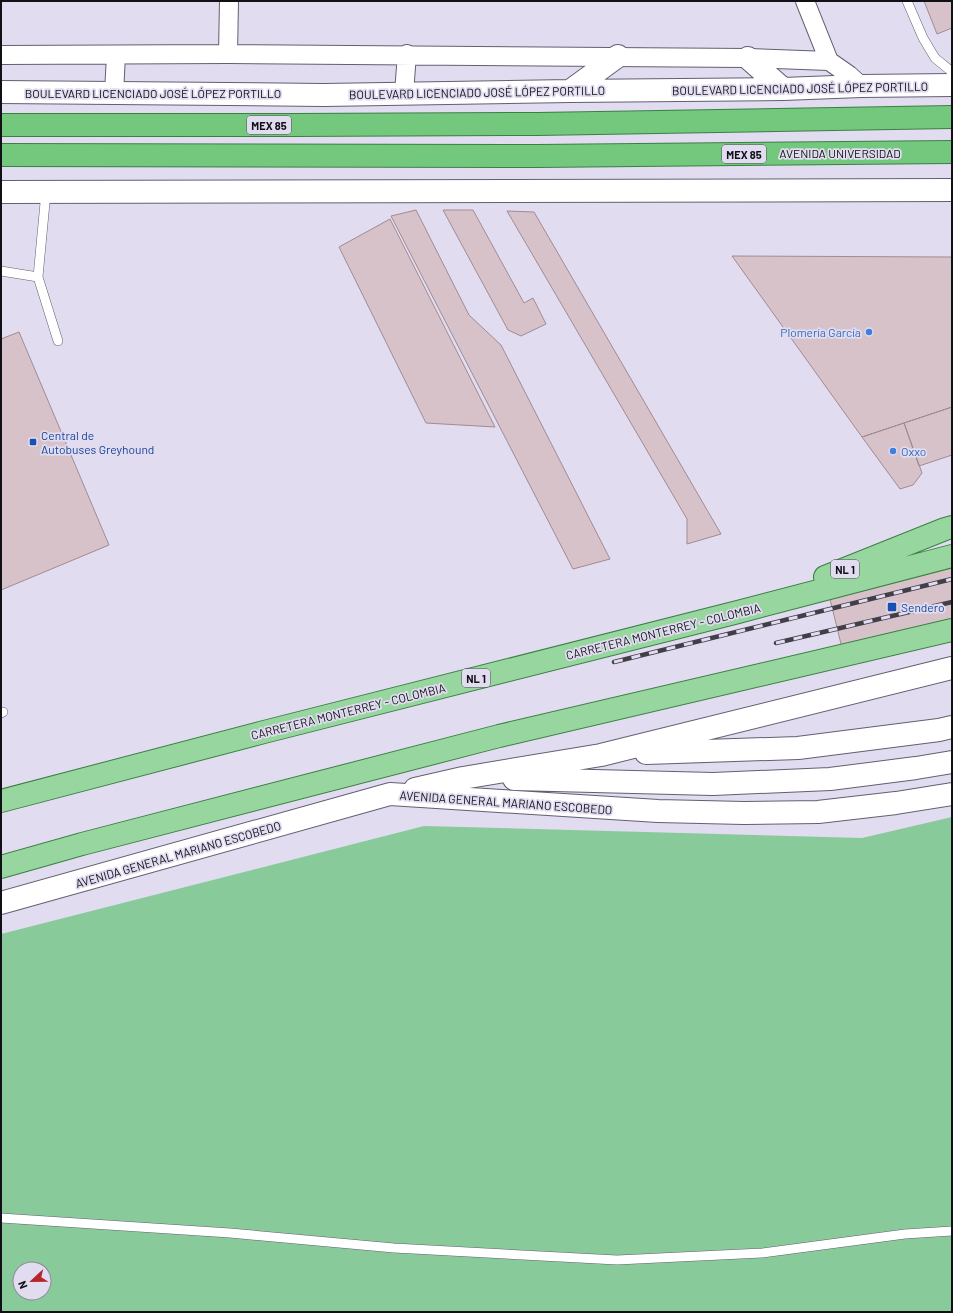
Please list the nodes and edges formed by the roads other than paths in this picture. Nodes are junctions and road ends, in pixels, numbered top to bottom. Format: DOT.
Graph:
graph roads {
  1 [pos="230,1"];
  2 [pos="805,1"];
  3 [pos="907,1"];
  4 [pos="228,54"];
  5 [pos="407,54"];
  6 [pos="1,55"];
  7 [pos="116,55"];
  8 [pos="618,56"];
  9 [pos="748,58"];
  10 [pos="829,61"];
  11 [pos="952,72"];
  12 [pos="952,85"];
  13 [pos="861,86"];
  14 [pos="783,89"];
  15 [pos="570,91"];
  16 [pos="1,92"];
  17 [pos="114,93"];
  18 [pos="404,93"];
  19 [pos="952,116"];
  20 [pos="1,125"];
  21 [pos="952,152"];
  22 [pos="1,155"];
  23 [pos="952,190"];
  24 [pos="1,192"];
  25 [pos="46,192"];
  26 [pos="1,272"];
  27 [pos="38,277"];
  28 [pos="58,341"];
  29 [pos="952,527"];
  30 [pos="952,556"];
  31 [pos="738,612"];
  32 [pos="952,630"];
  33 [pos="952,668"];
  34 [pos="952,727"];
  35 [pos="601,755"];
  36 [pos="952,762"];
  37 [pos="463,778"];
  38 [pos="390,794"];
  39 [pos="952,794"];
  40 [pos="1,801"];
  41 [pos="1,867"];
  42 [pos="1,903"];
  43 [pos="1,1218"];
  44 [pos="952,1231"];
  1 -- 4 [label="street"];
  2 -- 10 [label="street"];
  3 -- 11 [label="lane"];
  4 -- 5 [label="street"];
  4 -- 7 [label="street"];
  5 -- 8 [label="street"];
  5 -- 18 [label="street"];
  6 -- 7 [label="street"];
  7 -- 17 [label="street"];
  8 -- 9 [label="street"];
  8 -- 15 [label="street"];
  9 -- 10 [label="street"];
  9 -- 14 [label="street"];
  10 -- 13 [label="street"];
  12 -- 13 [label="street, BOULEVARD LICENCIADO JOSÉ LÓPEZ PORTILLO"];
  13 -- 14 [label="street, BOULEVARD LICENCIADO JOSÉ LÓPEZ PORTILLO"];
  14 -- 15 [label="street, BOULEVARD LICENCIADO JOSÉ LÓPEZ PORTILLO"];
  15 -- 18 [label="street, BOULEVARD LICENCIADO JOSÉ LÓPEZ PORTILLO"];
  16 -- 17 [label="street, BOULEVARD LICENCIADO JOSÉ LÓPEZ PORTILLO"];
  17 -- 18 [label="street, BOULEVARD LICENCIADO JOSÉ LÓPEZ PORTILLO"];
  19 -- 20 [label="highway, MEX 85"];
  21 -- 22 [label="highway, AVENIDA UNIVERSIDAD / MEX 85"];
  23 -- 25 [label="street"];
  24 -- 25 [label="street"];
  25 -- 27 [label="lane"];
  26 -- 27 [label="lane"];
  27 -- 28 [label="lane"];
  29 -- 31 [label="main road, NL 1"];
  30 -- 31 [label="main road, CARRETERA MONTERREY - COLOMBIA / NL 1"];
  31 -- 40 [label="main road, CARRETERA MONTERREY - COLOMBIA / NL 1"];
  32 -- 41 [label="main road"];
  33 -- 35 [label="street"];
  34 -- 35 [label="street"];
  35 -- 37 [label="street"];
  36 -- 37 [label="street"];
  37 -- 38 [label="street"];
  38 -- 39 [label="street, AVENIDA GENERAL MARIANO ESCOBEDO"];
  38 -- 42 [label="street, AVENIDA GENERAL MARIANO ESCOBEDO"];
  43 -- 44 [label="lane"];
}
